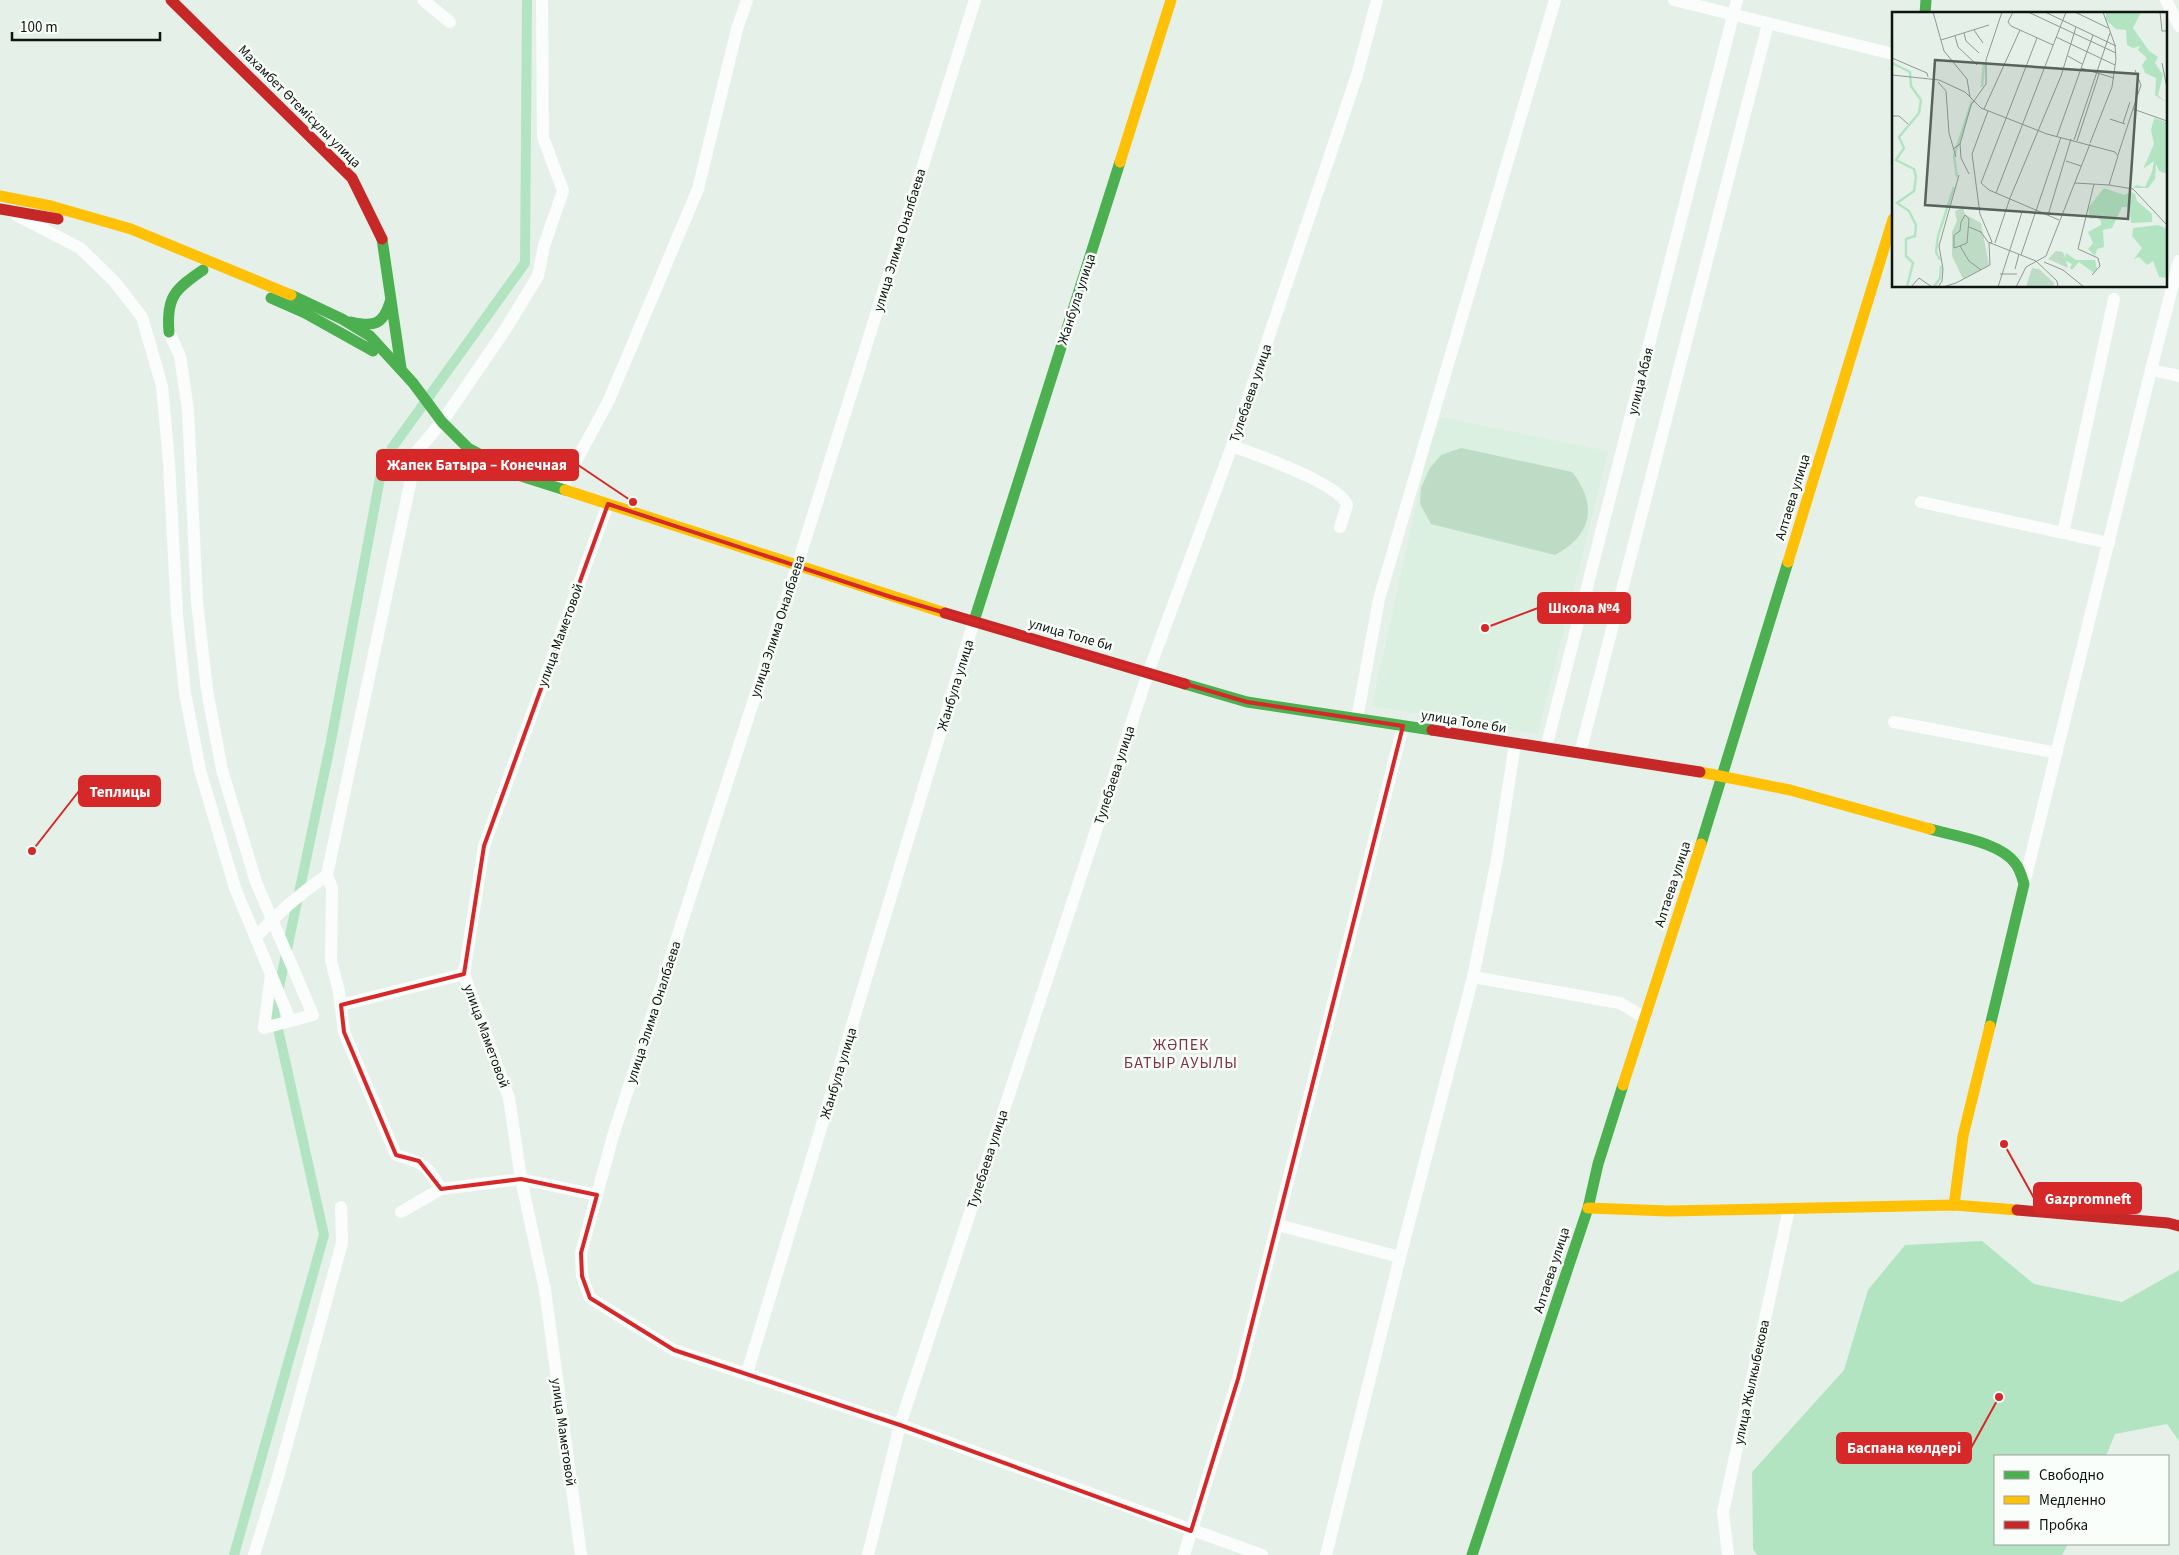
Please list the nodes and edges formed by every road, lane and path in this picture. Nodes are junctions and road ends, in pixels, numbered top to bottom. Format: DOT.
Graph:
graph roads {
  1 [pos="171,0"];
  2 [pos="424,0"];
  3 [pos="542,0"];
  4 [pos="747,0"];
  5 [pos="975,0"];
  6 [pos="1171,0"];
  7 [pos="1377,0"];
  8 [pos="1555,0"];
  9 [pos="1674,0"];
  10 [pos="1737,0"];
  11 [pos="2166,0"];
  12 [pos="1733,15"];
  13 [pos="450,22"];
  14 [pos="1768,24"];
  15 [pos="2179,26"];
  16 [pos="1892,54"];
  17 [pos="0,196"];
  18 [pos="2,209"];
  19 [pos="1892,222"];
  20 [pos="2179,261"];
  21 [pos="203,270"];
  22 [pos="2114,299"];
  23 [pos="390,302"];
  24 [pos="342,319"];
  25 [pos="169,332"];
  26 [pos="401,368"];
  27 [pos="2151,370"];
  28 [pos="2179,376"];
  29 [pos="442,422"];
  30 [pos="1232,446"];
  31 [pos="561,489"];
  32 [pos="1921,502"];
  33 [pos="608,504"];
  34 [pos="1340,527"];
  35 [pos="2062,533"];
  36 [pos="2108,543"];
  37 [pos="797,566"];
  38 [pos="974,621"];
  39 [pos="1148,673"];
  40 [pos="1357,718"];
  41 [pos="1894,722"];
  42 [pos="1402,726"];
  43 [pos="1515,744"];
  44 [pos="1546,748"];
  45 [pos="1580,753"];
  46 [pos="2057,754"];
  47 [pos="1723,775"];
  48 [pos="244,840"];
  49 [pos="223,847"];
  50 [pos="327,875"];
  51 [pos="2024,884"];
  52 [pos="272,920"];
  53 [pos="256,937"];
  54 [pos="271,974"];
  55 [pos="464,974"];
  56 [pos="1473,977"];
  57 [pos="341,1005"];
  58 [pos="1645,1018"];
  59 [pos="290,1020"];
  60 [pos="521,1179"];
  61 [pos="441,1189"];
  62 [pos="597,1195"];
  63 [pos="1954,1205"];
  64 [pos="341,1207"];
  65 [pos="1588,1208"];
  66 [pos="1789,1209"];
  67 [pos="401,1212"];
  68 [pos="1278,1226"];
  69 [pos="2179,1226"];
  70 [pos="1400,1257"];
  71 [pos="748,1373"];
  72 [pos="900,1425"];
  73 [pos="1191,1531"];
  74 [pos="254,1555"];
  75 [pos="581,1555"];
  76 [pos="868,1555"];
  77 [pos="1184,1555"];
  78 [pos="1262,1555"];
  79 [pos="1326,1555"];
  80 [pos="1472,1555"];
  81 [pos="1728,1555"];
  1 -- 23 [label="main road, Махамбет Өтемісұлы улица"];
  2 -- 13 [label="street"];
  3 -- 29 [label="street"];
  4 -- 31 [label="street"];
  5 -- 37 [label="street, улица Элима Оналбаева"];
  6 -- 38 [label="main road, Жанбула улица"];
  7 -- 30 [label="street, Тулебаева улица"];
  8 -- 40 [label="street"];
  9 -- 12 [label="street"];
  10 -- 12 [label="street, улица Абая"];
  11 -- 15 [label="street"];
  12 -- 14 [label="street"];
  12 -- 44 [label="street, улица Абая"];
  14 -- 16 [label="street"];
  14 -- 45 [label="street"];
  17 -- 24 [label="main road"];
  18 -- 21 [label="main road"];
  18 -- 49 [label="street"];
  19 -- 47 [label="main road, Алтаева улица"];
  20 -- 27 [label="street"];
  21 -- 25 [label="main road"];
  21 -- 26 [label="main road"];
  22 -- 35 [label="street"];
  23 -- 24 [label="main road"];
  23 -- 26 [label="main road, Махамбет Өтемісұлы улица"];
  24 -- 26 [label="main road, улица Толе би"];
  25 -- 48 [label="street"];
  26 -- 29 [label="main road, улица Толе би"];
  27 -- 28 [label="street"];
  27 -- 36 [label="street"];
  29 -- 31 [label="main road, улица Толе би"];
  29 -- 50 [label="street"];
  30 -- 34 [label="street"];
  30 -- 39 [label="street, Тулебаева улица"];
  31 -- 33 [label="main road, улица Толе би"];
  32 -- 35 [label="street"];
  33 -- 37 [label="main road, улица Толе би"];
  33 -- 55 [label="street, улица Маметовой"];
  35 -- 36 [label="street"];
  36 -- 46 [label="street"];
  37 -- 38 [label="main road, улица Толе би"];
  37 -- 62 [label="street, улица Элима Оналбаева"];
  38 -- 39 [label="main road, улица Толе би"];
  38 -- 71 [label="street, Жанбула улица"];
  39 -- 40 [label="main road, улица Толе би"];
  39 -- 72 [label="street, Тулебаева улица"];
  40 -- 42 [label="main road, улица Толе би"];
  41 -- 46 [label="street"];
  42 -- 43 [label="main road, улица Толе би"];
  42 -- 68 [label="street"];
  43 -- 44 [label="main road, улица Толе би"];
  43 -- 56 [label="street"];
  44 -- 45 [label="main road, улица Толе би"];
  45 -- 47 [label="main road, улица Толе би"];
  46 -- 51 [label="street"];
  47 -- 51 [label="main road, улица Толе би"];
  47 -- 58 [label="main road, Алтаева улица"];
  48 -- 49 [label="street"];
  48 -- 52 [label="street"];
  49 -- 53 [label="street"];
  50 -- 52 [label="street"];
  50 -- 57 [label="street"];
  51 -- 63 [label="main road"];
  52 -- 53 [label="street"];
  52 -- 59 [label="street"];
  53 -- 54 [label="street"];
  54 -- 59 [label="street"];
  54 -- 59 [label="street"];
  55 -- 57 [label="street"];
  55 -- 60 [label="street, улица Маметовой"];
  56 -- 58 [label="street"];
  56 -- 70 [label="street"];
  57 -- 61 [label="street"];
  58 -- 65 [label="main road, Алтаева улица"];
  60 -- 61 [label="street"];
  60 -- 62 [label="street"];
  60 -- 75 [label="street, улица Маметовой"];
  61 -- 67 [label="street"];
  62 -- 71 [label="street, улица Элима Оналбаева"];
  63 -- 66 [label="main road"];
  63 -- 69 [label="main road"];
  64 -- 74 [label="street"];
  65 -- 66 [label="main road"];
  65 -- 80 [label="main road, Алтаева улица"];
  66 -- 81 [label="street, улица Жылкыбекова"];
  68 -- 70 [label="street"];
  68 -- 73 [label="street"];
  70 -- 79 [label="street"];
  71 -- 72 [label="street, улица Элима Оналбаева"];
  72 -- 73 [label="street, улица Элима Оналбаева"];
  72 -- 76 [label="street, Тулебаева улица"];
  73 -- 77 [label="street"];
  73 -- 78 [label="street, улица Элима Оналбаева"];
}
